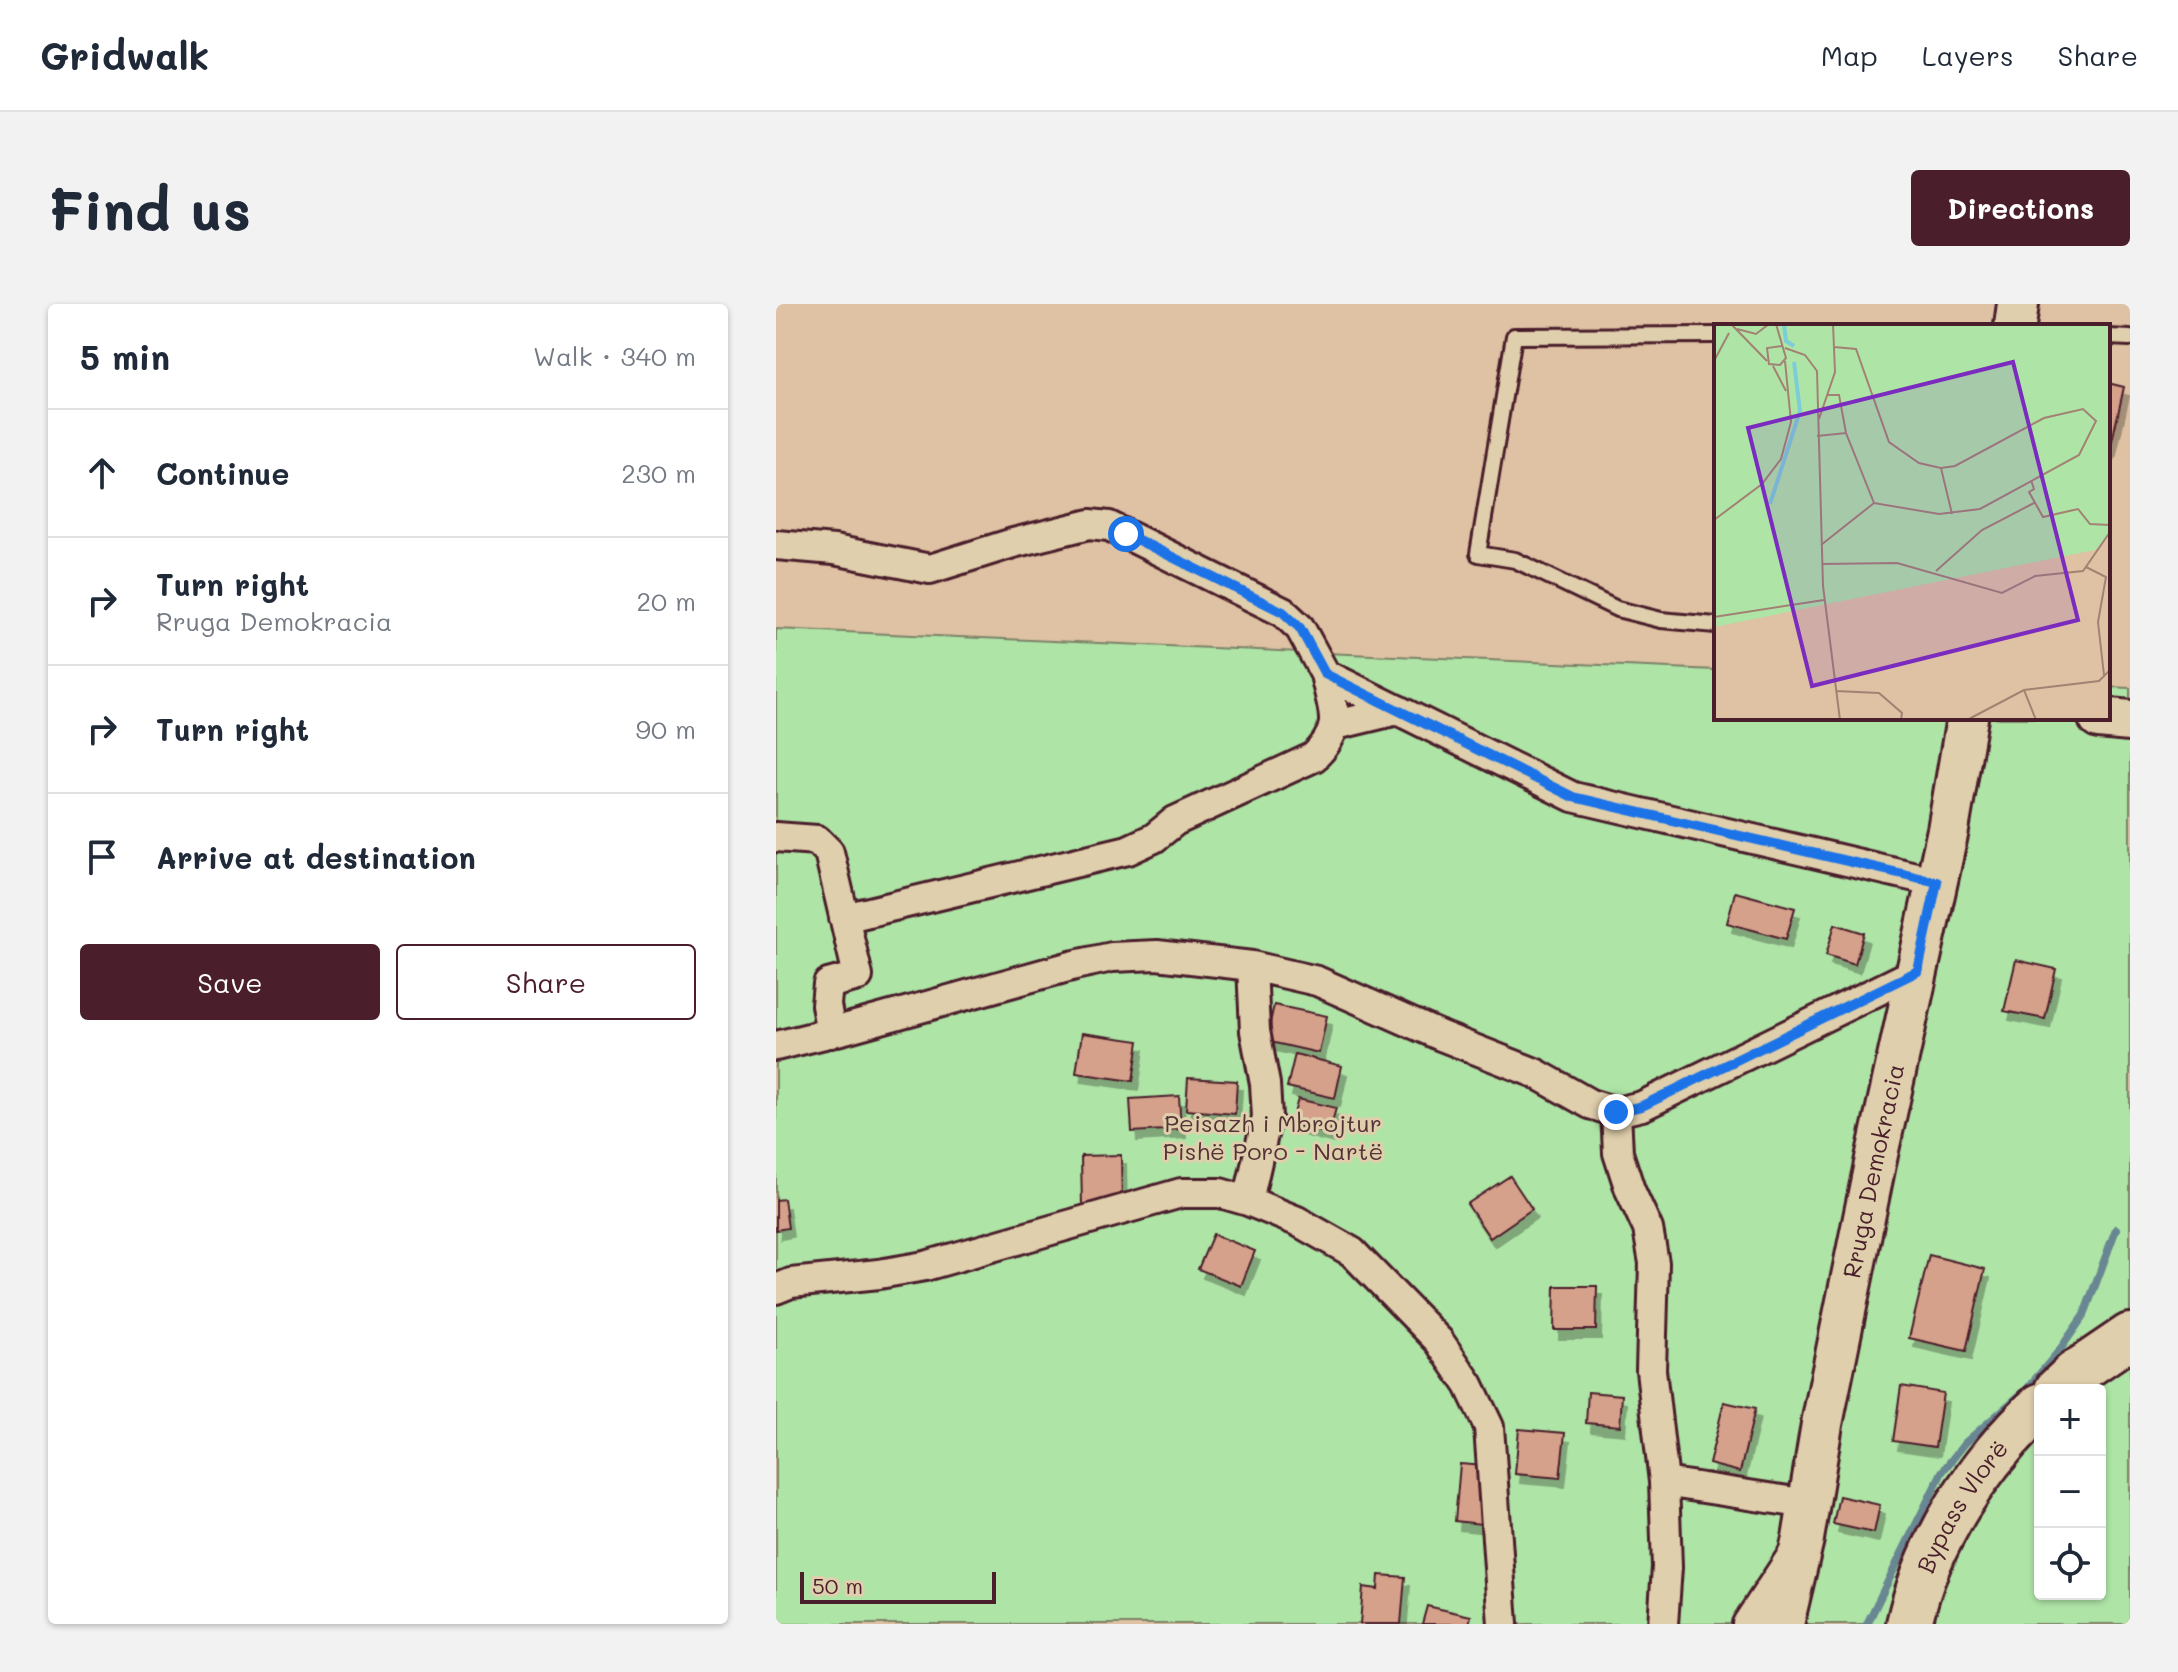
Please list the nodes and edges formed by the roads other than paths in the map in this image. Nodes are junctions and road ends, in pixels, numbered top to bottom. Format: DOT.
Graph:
graph roads {
  1 [pos="2018,304"];
  2 [pos="2015,324"];
  3 [pos="1714,335"];
  4 [pos="2110,337"];
  5 [pos="2130,338"];
  6 [pos="776,545"];
  7 [pos="1714,625"];
  8 [pos="1325,674"];
  9 [pos="1398,710"];
  10 [pos="2110,719"];
  11 [pos="1967,720"];
  12 [pos="2130,721"];
  13 [pos="1336,725"];
  14 [pos="776,837"];
  15 [pos="1937,882"];
  16 [pos="844,918"];
  17 [pos="1252,966"];
  18 [pos="1918,971"];
  19 [pos="831,1033"];
  20 [pos="776,1046"];
  21 [pos="1616,1112"];
  22 [pos="1248,1201"];
  23 [pos="776,1289"];
  24 [pos="2130,1336"];
  25 [pos="2063,1384"];
  26 [pos="2034,1412"];
  27 [pos="1664,1482"];
  28 [pos="1806,1522"];
  29 [pos="1503,1624"];
  30 [pos="1663,1624"];
  31 [pos="1747,1624"];
  32 [pos="1783,1624"];
  33 [pos="1909,1624"];
  1 -- 2 [label="main road"];
  3 -- 7 [label="lane"];
  4 -- 5 [label="lane"];
  6 -- 8 [label="street"];
  8 -- 9 [label="street"];
  8 -- 13 [label="street"];
  9 -- 13 [label="street"];
  9 -- 15 [label="street"];
  10 -- 12 [label="main road"];
  11 -- 15 [label="main road, Rruga Demokracia"];
  13 -- 16 [label="street"];
  14 -- 16 [label="street"];
  15 -- 18 [label="main road, Rruga Demokracia"];
  16 -- 19 [label="street"];
  17 -- 19 [label="street"];
  17 -- 21 [label="street"];
  17 -- 22 [label="street"];
  18 -- 21 [label="street"];
  18 -- 28 [label="main road, Rruga Demokracia"];
  19 -- 20 [label="street"];
  21 -- 27 [label="street"];
  22 -- 23 [label="street"];
  22 -- 29 [label="street"];
  24 -- 25 [label="main road"];
  26 -- 33 [label="main road, Bypass Vlorë"];
  27 -- 28 [label="street"];
  27 -- 30 [label="street"];
  28 -- 31 [label="street"];
  28 -- 32 [label="main road, Rruga Demokracia"];
}
